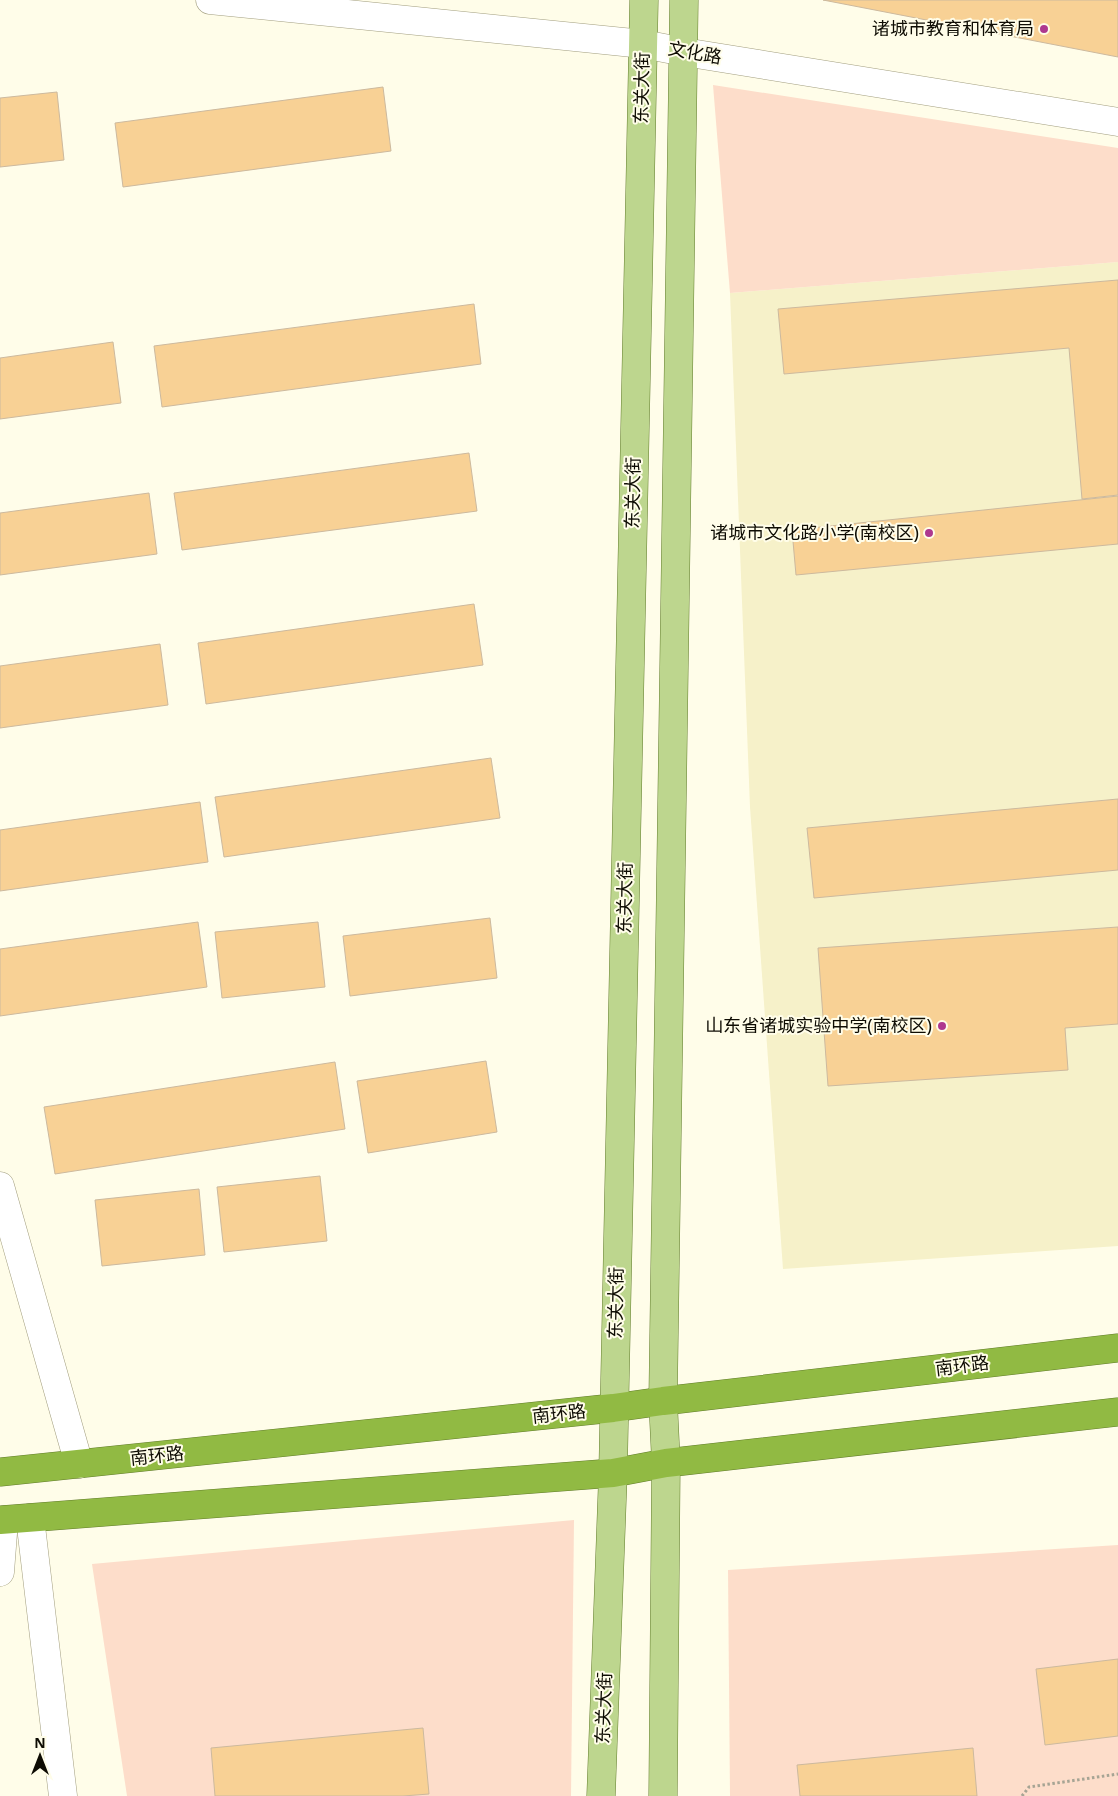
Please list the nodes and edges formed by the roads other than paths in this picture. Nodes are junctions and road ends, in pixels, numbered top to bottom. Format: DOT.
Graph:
graph roads {
  1 [pos="210,0"];
  2 [pos="644,0"];
  3 [pos="684,0"];
  4 [pos="643,44"];
  5 [pos="684,52"];
  6 [pos="1118,122"];
  7 [pos="0,1186"];
  8 [pos="1118,1348"];
  9 [pos="663,1401"];
  10 [pos="613,1408"];
  11 [pos="1118,1412"];
  12 [pos="666,1463"];
  13 [pos="79,1464"];
  14 [pos="0,1472"];
  15 [pos="613,1473"];
  16 [pos="11,1519"];
  17 [pos="0,1572"];
  18 [pos="62,1796"];
  19 [pos="601,1796"];
  20 [pos="663,1796"];
  1 -- 4 [label="street, 文化路"];
  2 -- 4 [label="main road, 东关大街"];
  3 -- 5 [label="main road"];
  4 -- 5 [label="street, 文化路"];
  4 -- 10 [label="main road, 东关大街"];
  5 -- 6 [label="street, 文化路"];
  5 -- 9 [label="main road"];
  7 -- 13 [label="street"];
  8 -- 9 [label="highway, 南环路"];
  9 -- 10 [label="highway, 南环路"];
  9 -- 12 [label="main road"];
  10 -- 13 [label="highway, 南环路"];
  10 -- 15 [label="main road, 东关大街"];
  11 -- 12 [label="highway"];
  12 -- 15 [label="highway"];
  12 -- 20 [label="main road"];
  13 -- 14 [label="highway, 南环路"];
  15 -- 16 [label="highway"];
  15 -- 19 [label="main road, 东关大街"];
  16 -- 17 [label="street"];
  16 -- 18 [label="street"];
}
